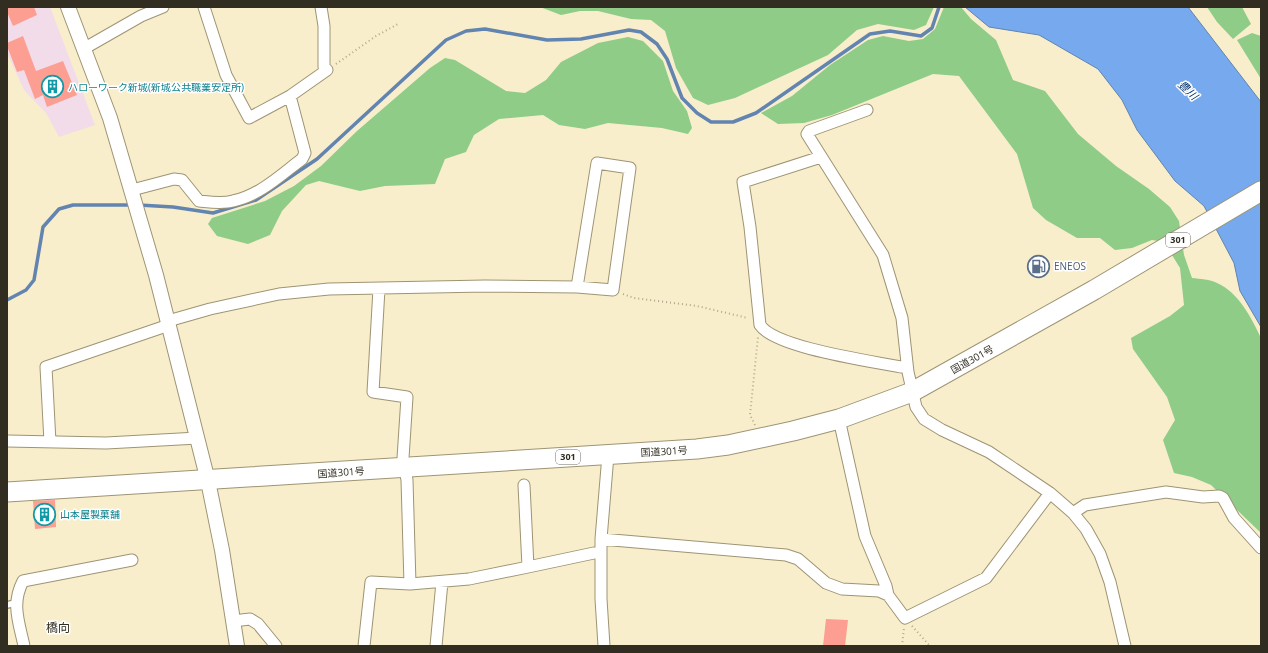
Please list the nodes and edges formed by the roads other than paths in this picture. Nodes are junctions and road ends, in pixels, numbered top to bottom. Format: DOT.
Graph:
graph roads {
  1 [pos="68,7"];
  2 [pos="163,7"];
  3 [pos="204,7"];
  4 [pos="321,7"];
  5 [pos="85,48"];
  6 [pos="290,96"];
  7 [pos="867,110"];
  8 [pos="821,157"];
  9 [pos="1261,191"];
  10 [pos="133,194"];
  11 [pos="577,287"];
  12 [pos="379,289"];
  13 [pos="168,323"];
  14 [pos="907,367"];
  15 [pos="912,392"];
  16 [pos="839,419"];
  17 [pos="198,438"];
  18 [pos="7,441"];
  19 [pos="50,442"];
  20 [pos="608,455"];
  21 [pos="405,467"];
  22 [pos="208,481"];
  23 [pos="524,485"];
  24 [pos="7,492"];
  25 [pos="1050,493"];
  26 [pos="1073,513"];
  27 [pos="601,539"];
  28 [pos="1261,548"];
  29 [pos="601,553"];
  30 [pos="132,560"];
  31 [pos="528,567"];
  32 [pos="442,582"];
  33 [pos="410,584"];
  34 [pos="888,595"];
  35 [pos="11,604"];
  36 [pos="233,621"];
  37 [pos="24,646"];
  38 [pos="237,646"];
  39 [pos="276,646"];
  40 [pos="364,646"];
  41 [pos="436,646"];
  42 [pos="604,646"];
  43 [pos="1125,646"];
  1 -- 5 [label="street"];
  2 -- 5 [label="street"];
  3 -- 6 [label="street"];
  4 -- 6 [label="street"];
  5 -- 10 [label="street"];
  6 -- 10 [label="street"];
  7 -- 8 [label="street"];
  8 -- 14 [label="street"];
  8 -- 14 [label="street"];
  9 -- 15 [label="highway, 国道301号 / 301"];
  10 -- 13 [label="street"];
  11 -- 11 [label="street"];
  11 -- 12 [label="street"];
  12 -- 13 [label="street"];
  12 -- 21 [label="street"];
  13 -- 17 [label="street"];
  13 -- 19 [label="street"];
  14 -- 15 [label="street"];
  15 -- 16 [label="highway, 国道301号 / 301"];
  15 -- 25 [label="street"];
  16 -- 20 [label="highway, 国道301号 / 301"];
  16 -- 34 [label="street"];
  17 -- 19 [label="street"];
  17 -- 22 [label="street"];
  18 -- 19 [label="street"];
  20 -- 21 [label="highway, 国道301号 / 301"];
  20 -- 27 [label="street"];
  21 -- 22 [label="highway, 国道301号 / 301"];
  21 -- 33 [label="street"];
  22 -- 24 [label="highway, 国道301号 / 301"];
  22 -- 36 [label="street"];
  23 -- 31 [label="street"];
  25 -- 26 [label="street"];
  25 -- 34 [label="street"];
  26 -- 28 [label="street"];
  26 -- 43 [label="street"];
  27 -- 29 [label="street"];
  27 -- 34 [label="street"];
  29 -- 31 [label="street"];
  29 -- 42 [label="street"];
  30 -- 35 [label="street"];
  31 -- 32 [label="street"];
  32 -- 33 [label="street"];
  32 -- 41 [label="street"];
  33 -- 40 [label="street"];
  35 -- 37 [label="street"];
  36 -- 38 [label="street"];
  36 -- 39 [label="street"];
}
